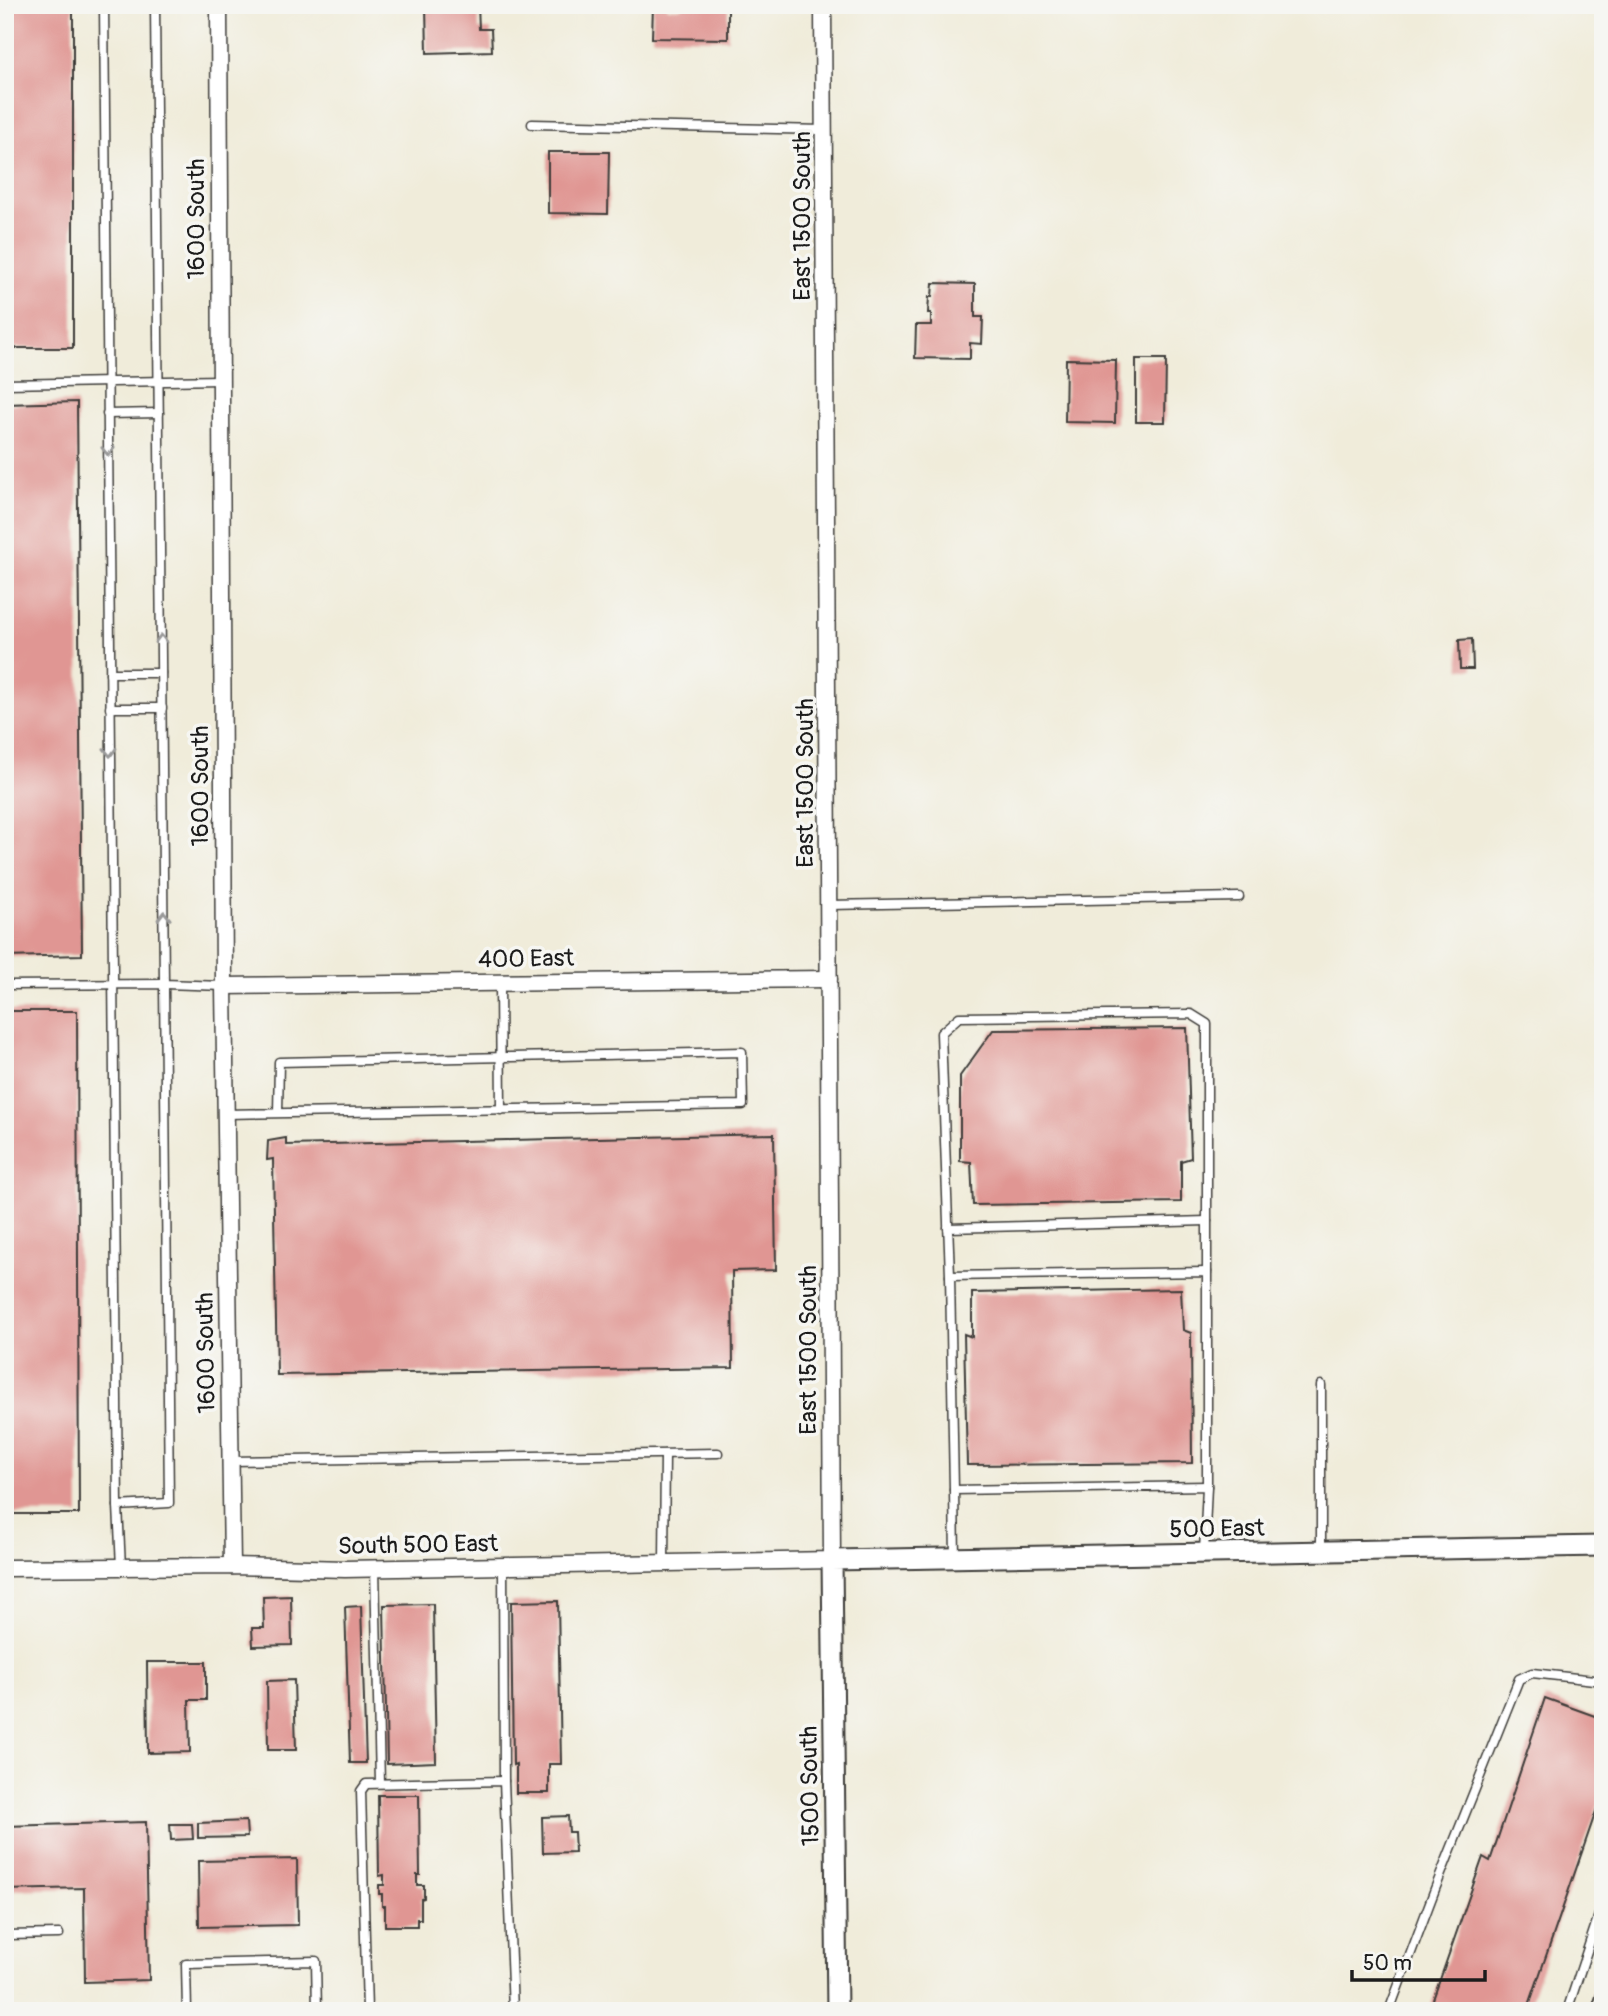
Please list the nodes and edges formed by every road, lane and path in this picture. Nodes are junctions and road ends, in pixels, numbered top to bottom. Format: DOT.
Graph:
graph roads {
  1 [pos="104,5"];
  2 [pos="155,5"];
  3 [pos="219,5"];
  4 [pos="824,5"];
  5 [pos="532,124"];
  6 [pos="824,130"];
  7 [pos="220,380"];
  8 [pos="107,382"];
  9 [pos="158,382"];
  10 [pos="5,384"];
  11 [pos="159,413"];
  12 [pos="107,414"];
  13 [pos="110,673"];
  14 [pos="161,673"];
  15 [pos="110,708"];
  16 [pos="162,708"];
  17 [pos="1239,897"];
  18 [pos="829,905"];
  19 [pos="829,979"];
  20 [pos="500,981"];
  21 [pos="113,984"];
  22 [pos="164,984"];
  23 [pos="5,985"];
  24 [pos="224,986"];
  25 [pos="501,1057"];
  26 [pos="501,1110"];
  27 [pos="278,1113"];
  28 [pos="226,1114"];
  29 [pos="1207,1221"];
  30 [pos="948,1228"];
  31 [pos="1207,1272"];
  32 [pos="950,1276"];
  33 [pos="1321,1385"];
  34 [pos="718,1453"];
  35 [pos="665,1454"];
  36 [pos="230,1461"];
  37 [pos="1207,1486"];
  38 [pos="954,1490"];
  39 [pos="118,1506"];
  40 [pos="1603,1546"];
  41 [pos="1321,1551"];
  42 [pos="1204,1553"];
  43 [pos="956,1558"];
  44 [pos="832,1560"];
  45 [pos="664,1564"];
  46 [pos="232,1566"];
  47 [pos="503,1566"];
  48 [pos="5,1568"];
  49 [pos="121,1568"];
  50 [pos="374,1569"];
  51 [pos="1603,1681"];
  52 [pos="504,1781"];
  53 [pos="380,1783"];
  54 [pos="1603,1903"];
  55 [pos="59,1934"];
  56 [pos="7,2011"];
  57 [pos="187,2011"];
  58 [pos="317,2011"];
  59 [pos="367,2011"];
  60 [pos="513,2011"];
  61 [pos="837,2011"];
  62 [pos="1389,2011"];
  63 [pos="1567,2011"];
  1 -- 8 [label="lane"];
  2 -- 9 [label="lane"];
  3 -- 7 [label="street, 1600 South"];
  4 -- 6 [label="street, East 1500 South"];
  5 -- 6 [label="lane"];
  6 -- 18 [label="street, East 1500 South"];
  7 -- 9 [label="lane"];
  7 -- 24 [label="street, 1600 South"];
  8 -- 9 [label="lane"];
  8 -- 10 [label="lane"];
  8 -- 12 [label="lane"];
  9 -- 11 [label="lane"];
  11 -- 12 [label="lane"];
  14 -- 11 [label="lane, one-way"];
  12 -- 13 [label="lane, one-way"];
  13 -- 14 [label="lane"];
  13 -- 15 [label="lane"];
  14 -- 16 [label="lane"];
  15 -- 16 [label="lane"];
  15 -- 21 [label="lane, one-way"];
  22 -- 16 [label="lane, one-way"];
  17 -- 18 [label="lane"];
  18 -- 19 [label="street, East 1500 South"];
  19 -- 20 [label="street, 400 East"];
  19 -- 44 [label="street, East 1500 South"];
  20 -- 24 [label="street, 400 East"];
  20 -- 25 [label="lane"];
  21 -- 22 [label="lane"];
  21 -- 23 [label="lane"];
  21 -- 39 [label="lane"];
  22 -- 24 [label="lane"];
  22 -- 39 [label="lane"];
  24 -- 28 [label="street, 1600 South"];
  25 -- 26 [label="lane"];
  25 -- 26 [label="lane"];
  25 -- 27 [label="lane"];
  26 -- 27 [label="lane"];
  27 -- 28 [label="lane"];
  28 -- 36 [label="street, 1600 South"];
  29 -- 30 [label="lane"];
  29 -- 30 [label="lane"];
  29 -- 31 [label="lane"];
  30 -- 32 [label="lane"];
  31 -- 32 [label="lane"];
  31 -- 37 [label="lane"];
  32 -- 38 [label="lane"];
  33 -- 41 [label="lane"];
  34 -- 35 [label="lane"];
  35 -- 36 [label="lane"];
  35 -- 45 [label="lane"];
  36 -- 46 [label="street, 1600 South"];
  37 -- 38 [label="lane"];
  37 -- 42 [label="lane"];
  38 -- 43 [label="lane"];
  39 -- 49 [label="lane"];
  40 -- 41 [label="street, 500 East"];
  41 -- 42 [label="street, 500 East"];
  42 -- 43 [label="street, 500 East"];
  43 -- 44 [label="street, 500 East"];
  44 -- 45 [label="street, South 500 East"];
  44 -- 61 [label="street, 1500 South"];
  45 -- 47 [label="street, South 500 East"];
  46 -- 49 [label="street, South 500 East"];
  46 -- 50 [label="street, South 500 East"];
  47 -- 50 [label="street, South 500 East"];
  47 -- 52 [label="lane"];
  48 -- 49 [label="street, South 500 East"];
  50 -- 53 [label="lane"];
  51 -- 62 [label="lane"];
  52 -- 53 [label="lane"];
  52 -- 60 [label="lane"];
  53 -- 59 [label="lane"];
  54 -- 63 [label="lane"];
  55 -- 56 [label="lane"];
  57 -- 58 [label="lane"];
}
